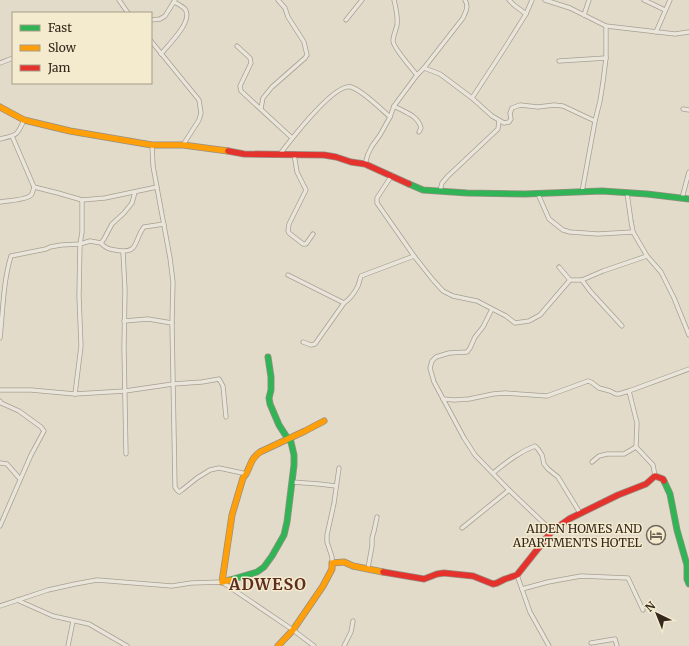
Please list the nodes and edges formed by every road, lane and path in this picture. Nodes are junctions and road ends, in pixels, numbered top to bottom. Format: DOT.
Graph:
graph roads {
  1 [pos="119,0"];
  2 [pos="278,0"];
  3 [pos="362,0"];
  4 [pos="394,0"];
  5 [pos="464,0"];
  6 [pos="509,0"];
  7 [pos="532,0"];
  8 [pos="545,0"];
  9 [pos="589,0"];
  10 [pos="644,0"];
  11 [pos="670,0"];
  12 [pos="175,1"];
  13 [pos="665,10"];
  14 [pos="127,12"];
  15 [pos="526,14"];
  16 [pos="584,15"];
  17 [pos="152,20"];
  18 [pos="346,20"];
  19 [pos="606,26"];
  20 [pos="656,32"];
  21 [pos="689,32"];
  22 [pos="152,42"];
  23 [pos="237,46"];
  24 [pos="161,54"];
  25 [pos="12,58"];
  26 [pos="606,58"];
  27 [pos="559,61"];
  28 [pos="0,63"];
  29 [pos="424,68"];
  30 [pos="417,75"];
  31 [pos="472,98"];
  32 [pos="394,106"];
  33 [pos="0,107"];
  34 [pos="261,108"];
  35 [pos="683,109"];
  36 [pos="689,110"];
  37 [pos="390,117"];
  38 [pos="24,120"];
  39 [pos="499,120"];
  40 [pos="595,121"];
  41 [pos="419,132"];
  42 [pos="12,136"];
  43 [pos="292,138"];
  44 [pos="0,139"];
  45 [pos="152,145"];
  46 [pos="183,145"];
  47 [pos="280,154"];
  48 [pos="294,154"];
  49 [pos="365,164"];
  50 [pos="689,172"];
  51 [pos="392,175"];
  52 [pos="34,187"];
  53 [pos="157,187"];
  54 [pos="135,192"];
  55 [pos="440,192"];
  56 [pos="582,192"];
  57 [pos="627,193"];
  58 [pos="538,194"];
  59 [pos="682,198"];
  60 [pos="689,199"];
  61 [pos="82,200"];
  62 [pos="0,202"];
  63 [pos="164,224"];
  64 [pos="633,232"];
  65 [pos="314,234"];
  66 [pos="101,243"];
  67 [pos="80,244"];
  68 [pos="123,252"];
  69 [pos="414,256"];
  70 [pos="646,256"];
  71 [pos="558,267"];
  72 [pos="288,275"];
  73 [pos="570,280"];
  74 [pos="582,280"];
  75 [pos="2,296"];
  76 [pos="344,303"];
  77 [pos="492,309"];
  78 [pos="124,321"];
  79 [pos="172,323"];
  80 [pos="622,326"];
  81 [pos="689,334"];
  82 [pos="0,338"];
  83 [pos="302,342"];
  84 [pos="268,357"];
  85 [pos="689,369"];
  86 [pos="173,384"];
  87 [pos="0,390"];
  88 [pos="125,391"];
  89 [pos="629,391"];
  90 [pos="75,394"];
  91 [pos="443,399"];
  92 [pos="0,401"];
  93 [pos="226,417"];
  94 [pos="324,421"];
  95 [pos="288,439"];
  96 [pos="636,447"];
  97 [pos="126,454"];
  98 [pos="592,462"];
  99 [pos="0,463"];
  100 [pos="339,468"];
  101 [pos="493,473"];
  102 [pos="247,474"];
  103 [pos="655,476"];
  104 [pos="20,479"];
  105 [pos="292,482"];
  106 [pos="336,486"];
  107 [pos="509,490"];
  108 [pos="580,512"];
  109 [pos="377,517"];
  110 [pos="0,526"];
  111 [pos="462,528"];
  112 [pos="552,531"];
  113 [pos="332,563"];
  114 [pos="368,568"];
  115 [pos="517,575"];
  116 [pos="222,582"];
  117 [pos="689,584"];
  118 [pos="522,589"];
  119 [pos="17,600"];
  120 [pos="0,606"];
  121 [pos="643,610"];
  122 [pos="73,621"];
  123 [pos="353,621"];
  124 [pos="293,630"];
  125 [pos="591,643"];
  126 [pos="312,645"];
  127 [pos="68,646"];
  128 [pos="126,646"];
  129 [pos="278,646"];
  130 [pos="344,646"];
  131 [pos="549,646"];
  132 [pos="617,646"];
  1 -- 14 [label="street"];
  2 -- 34 [label="street"];
  3 -- 18 [label="street"];
  4 -- 30 [label="street"];
  5 -- 29 [label="street"];
  6 -- 15 [label="street"];
  7 -- 15 [label="street"];
  8 -- 16 [label="street"];
  9 -- 16 [label="street"];
  10 -- 13 [label="street"];
  11 -- 13 [label="street"];
  12 -- 17 [label="street"];
  12 -- 24 [label="street"];
  13 -- 20 [label="street"];
  15 -- 31 [label="street"];
  16 -- 19 [label="street"];
  19 -- 20 [label="street"];
  19 -- 26 [label="street"];
  20 -- 21 [label="street"];
  22 -- 24 [label="street"];
  23 -- 34 [label="street"];
  24 -- 46 [label="street"];
  25 -- 28 [label="street"];
  26 -- 27 [label="street"];
  26 -- 40 [label="street"];
  29 -- 30 [label="street"];
  29 -- 31 [label="street"];
  30 -- 32 [label="street"];
  31 -- 39 [label="street"];
  32 -- 37 [label="street"];
  32 -- 41 [label="street"];
  33 -- 38 [label="street"];
  34 -- 43 [label="street"];
  35 -- 36 [label="street"];
  37 -- 43 [label="street"];
  37 -- 49 [label="street"];
  38 -- 42 [label="street"];
  38 -- 45 [label="street"];
  39 -- 40 [label="street"];
  39 -- 55 [label="street"];
  40 -- 56 [label="street"];
  42 -- 44 [label="street"];
  42 -- 52 [label="street"];
  43 -- 47 [label="street"];
  45 -- 46 [label="street"];
  45 -- 53 [label="street"];
  46 -- 47 [label="street"];
  47 -- 48 [label="street"];
  48 -- 49 [label="street"];
  48 -- 65 [label="street"];
  49 -- 51 [label="street"];
  50 -- 59 [label="street"];
  51 -- 55 [label="street"];
  51 -- 69 [label="street"];
  52 -- 61 [label="street"];
  52 -- 62 [label="street"];
  53 -- 54 [label="street"];
  53 -- 63 [label="street"];
  54 -- 61 [label="street"];
  54 -- 66 [label="street"];
  55 -- 58 [label="street"];
  56 -- 57 [label="street"];
  56 -- 58 [label="street"];
  57 -- 59 [label="street"];
  57 -- 64 [label="street"];
  58 -- 64 [label="street"];
  59 -- 60 [label="street"];
  61 -- 67 [label="street"];
  63 -- 68 [label="street"];
  63 -- 79 [label="street"];
  64 -- 70 [label="street"];
  66 -- 67 [label="street"];
  66 -- 68 [label="street"];
  67 -- 75 [label="street"];
  67 -- 90 [label="street"];
  68 -- 78 [label="street"];
  69 -- 76 [label="street"];
  69 -- 77 [label="street"];
  70 -- 74 [label="street"];
  70 -- 81 [label="street"];
  71 -- 73 [label="street"];
  72 -- 76 [label="street"];
  73 -- 74 [label="street"];
  73 -- 77 [label="street"];
  74 -- 80 [label="street"];
  75 -- 82 [label="street"];
  76 -- 83 [label="street"];
  77 -- 91 [label="street"];
  78 -- 79 [label="street"];
  78 -- 88 [label="street"];
  79 -- 86 [label="street"];
  84 -- 95 [label="street"];
  85 -- 89 [label="street"];
  86 -- 88 [label="street"];
  86 -- 93 [label="street"];
  86 -- 102 [label="street"];
  87 -- 90 [label="street"];
  88 -- 90 [label="street"];
  88 -- 97 [label="street"];
  89 -- 91 [label="street"];
  89 -- 96 [label="street"];
  91 -- 101 [label="street"];
  92 -- 104 [label="street"];
  94 -- 95 [label="street"];
  95 -- 102 [label="street"];
  95 -- 105 [label="street"];
  96 -- 98 [label="street"];
  96 -- 103 [label="street"];
  99 -- 104 [label="street"];
  100 -- 106 [label="street"];
  101 -- 107 [label="street"];
  101 -- 108 [label="street"];
  102 -- 116 [label="street"];
  103 -- 108 [label="street"];
  103 -- 117 [label="street"];
  104 -- 110 [label="street"];
  105 -- 106 [label="street"];
  105 -- 116 [label="street"];
  106 -- 113 [label="street"];
  107 -- 111 [label="street"];
  107 -- 112 [label="street"];
  108 -- 112 [label="street"];
  109 -- 114 [label="street"];
  112 -- 115 [label="street"];
  113 -- 114 [label="street"];
  113 -- 124 [label="street"];
  114 -- 115 [label="street"];
  115 -- 118 [label="street"];
  116 -- 119 [label="street"];
  116 -- 124 [label="street"];
  118 -- 121 [label="street"];
  118 -- 131 [label="street"];
  119 -- 120 [label="street"];
  119 -- 122 [label="street"];
  122 -- 127 [label="street"];
  122 -- 128 [label="street"];
  123 -- 130 [label="street"];
  124 -- 126 [label="street"];
  124 -- 129 [label="street"];
  125 -- 132 [label="street"];
}
